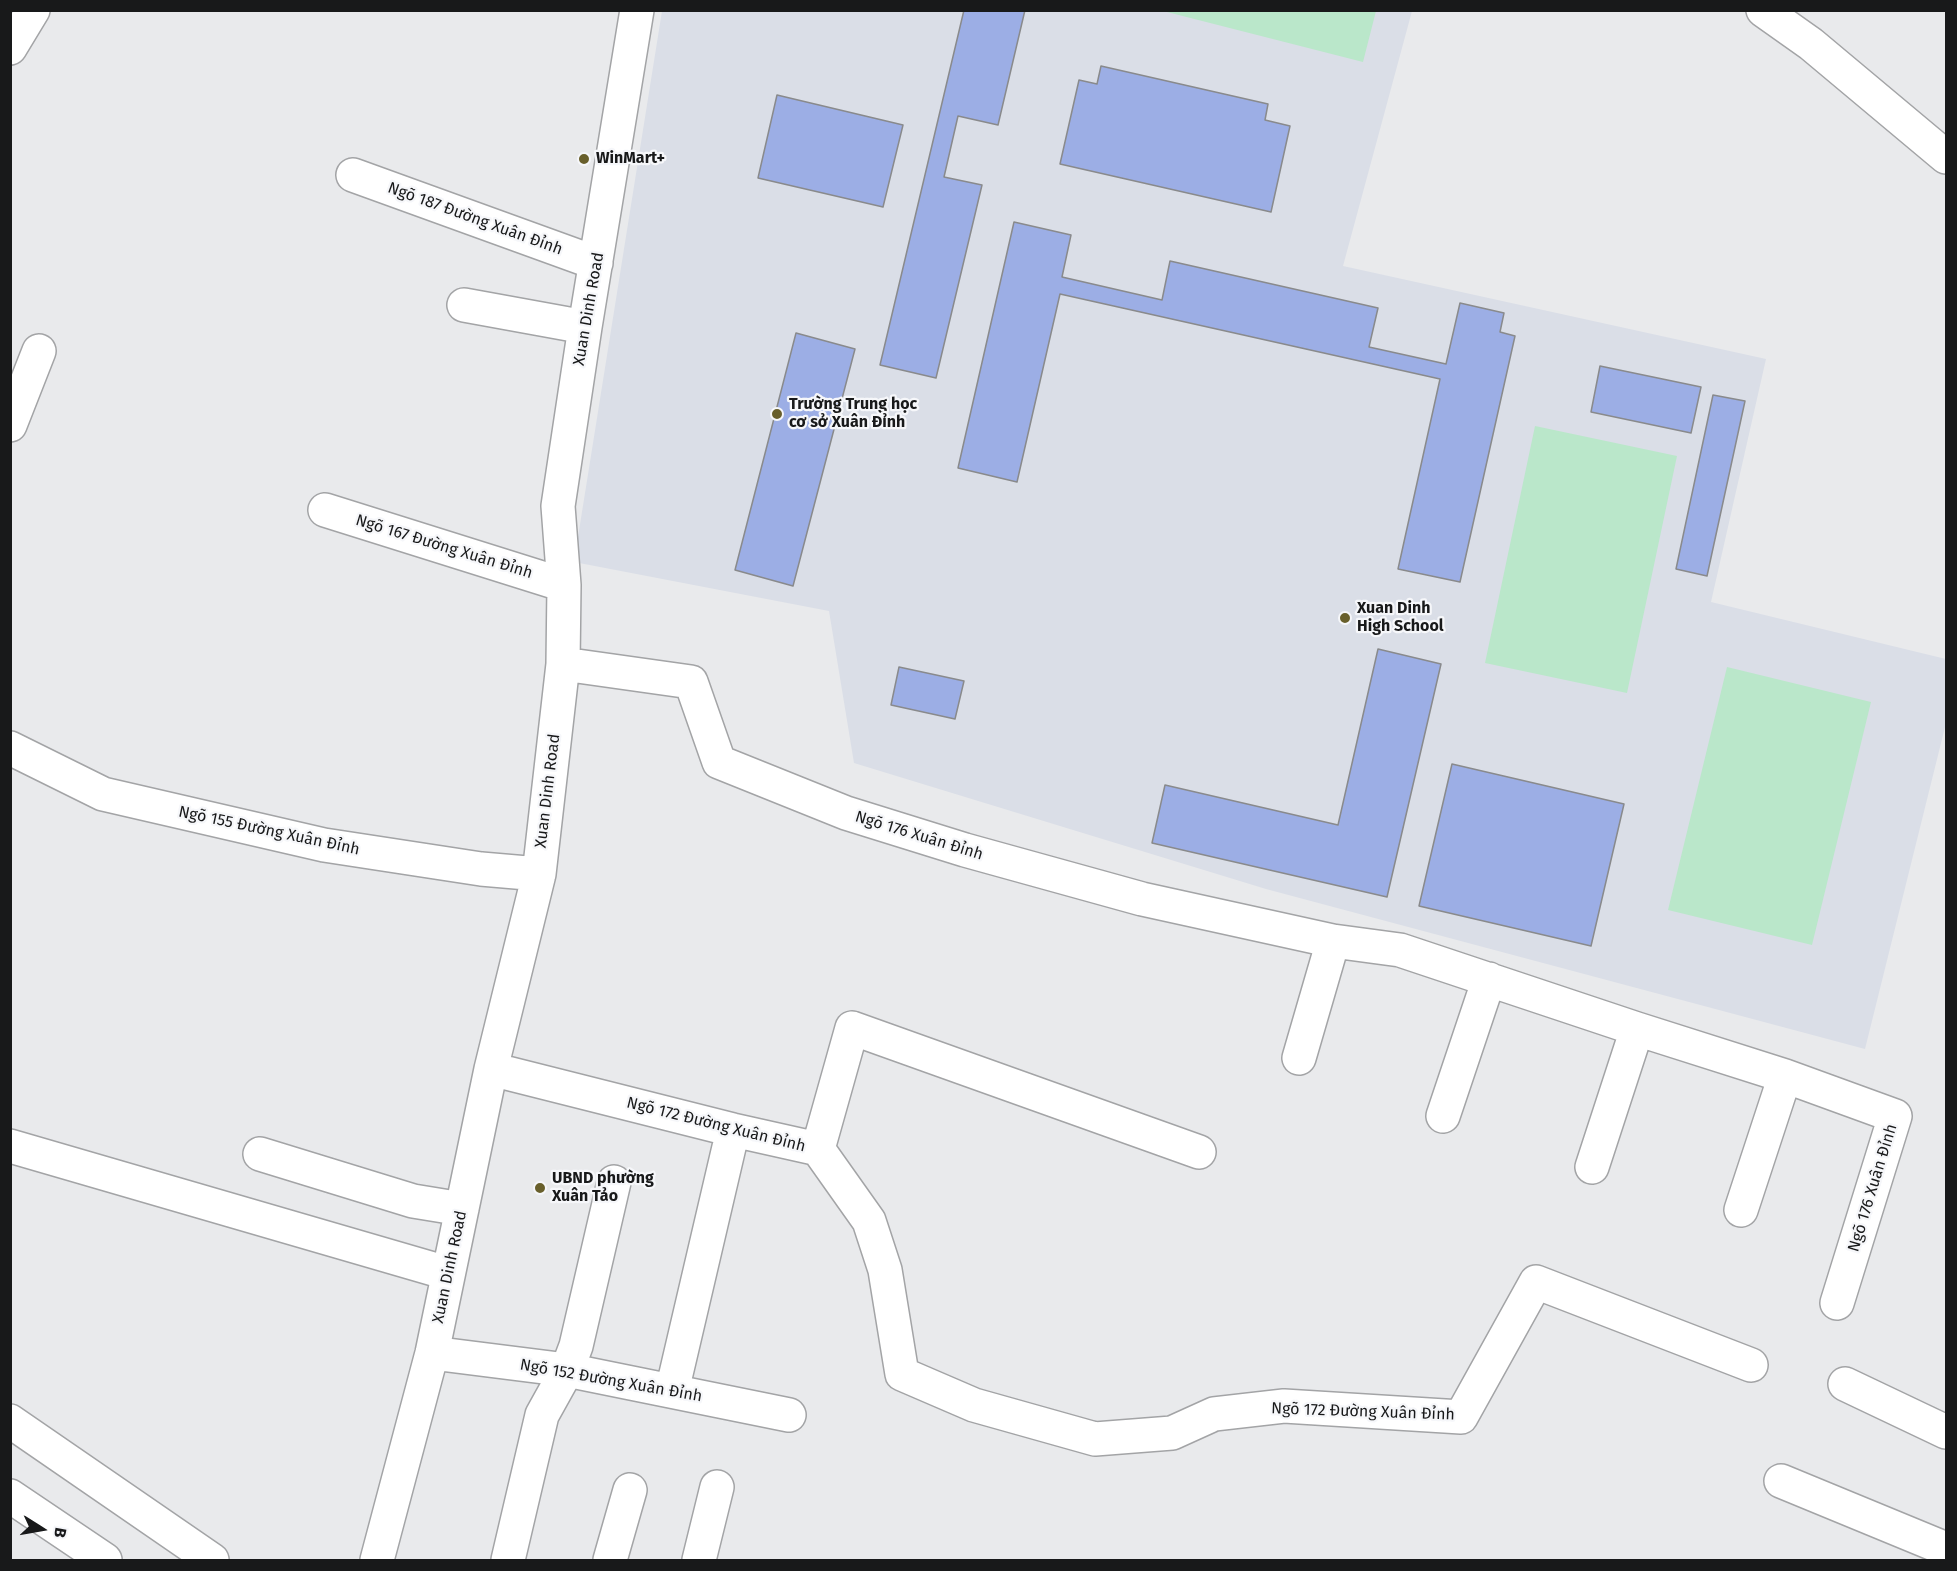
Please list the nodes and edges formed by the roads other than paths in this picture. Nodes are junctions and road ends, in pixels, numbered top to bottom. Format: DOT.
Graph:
graph roads {
  1 [pos="33,10"];
  2 [pos="638,10"];
  3 [pos="1763,10"];
  4 [pos="10,48"];
  5 [pos="1947,157"];
  6 [pos="353,175"];
  7 [pos="596,263"];
  8 [pos="464,305"];
  9 [pos="585,327"];
  10 [pos="39,351"];
  11 [pos="10,425"];
  12 [pos="325,510"];
  13 [pos="564,585"];
  14 [pos="563,664"];
  15 [pos="10,748"];
  16 [pos="538,874"];
  17 [pos="1333,941"];
  18 [pos="1489,979"];
  19 [pos="1637,1029"];
  20 [pos="1299,1058"];
  21 [pos="491,1069"];
  22 [pos="1785,1076"];
  23 [pos="1443,1116"];
  24 [pos="733,1130"];
  25 [pos="10,1146"];
  26 [pos="818,1149"];
  27 [pos="1199,1152"];
  28 [pos="260,1154"];
  29 [pos="1592,1167"];
  30 [pos="614,1182"];
  31 [pos="462,1209"];
  32 [pos="1741,1210"];
  33 [pos="447,1273"];
  34 [pos="1837,1303"];
  35 [pos="432,1353"];
  36 [pos="1751,1365"];
  37 [pos="567,1370"];
  38 [pos="1845,1384"];
  39 [pos="672,1391"];
  40 [pos="789,1415"];
  41 [pos="10,1421"];
  42 [pos="1947,1432"];
  43 [pos="1781,1481"];
  44 [pos="717,1487"];
  45 [pos="630,1490"];
  46 [pos="10,1496"];
  47 [pos="1947,1549"];
  48 [pos="105,1560"];
  49 [pos="212,1560"];
  50 [pos="377,1560"];
  51 [pos="508,1560"];
  52 [pos="610,1560"];
  53 [pos="699,1560"];
  1 -- 4 [label="street"];
  2 -- 7 [label="street, Xuan Dinh Road"];
  3 -- 5 [label="street"];
  6 -- 7 [label="street, Ngõ 187 Đường Xuân Đỉnh"];
  7 -- 9 [label="street, Xuan Dinh Road"];
  8 -- 9 [label="street"];
  9 -- 13 [label="street, Xuan Dinh Road"];
  10 -- 11 [label="street"];
  12 -- 13 [label="street, Ngõ 167 Đường Xuân Đỉnh"];
  13 -- 14 [label="street, Xuan Dinh Road"];
  14 -- 16 [label="street, Xuan Dinh Road"];
  14 -- 17 [label="street, Ngõ 176 Xuân Đỉnh"];
  15 -- 16 [label="street, Ngõ 155 Đường Xuân Đỉnh"];
  16 -- 21 [label="street, Xuan Dinh Road"];
  17 -- 18 [label="street, Ngõ 176 Xuân Đỉnh"];
  17 -- 20 [label="street"];
  18 -- 19 [label="street, Ngõ 176 Xuân Đỉnh"];
  18 -- 23 [label="street"];
  19 -- 22 [label="street, Ngõ 176 Xuân Đỉnh"];
  19 -- 29 [label="street"];
  21 -- 24 [label="street, Ngõ 172 Đường Xuân Đỉnh"];
  21 -- 31 [label="street, Xuan Dinh Road"];
  22 -- 32 [label="street"];
  22 -- 34 [label="street, Ngõ 176 Xuân Đỉnh"];
  24 -- 26 [label="street, Ngõ 172 Đường Xuân Đỉnh"];
  24 -- 39 [label="street"];
  25 -- 33 [label="street"];
  26 -- 27 [label="street"];
  26 -- 36 [label="street, Ngõ 172 Đường Xuân Đỉnh"];
  28 -- 31 [label="street"];
  30 -- 37 [label="street"];
  31 -- 33 [label="street, Xuan Dinh Road"];
  33 -- 35 [label="street, Xuan Dinh Road"];
  35 -- 37 [label="street, Ngõ 152 Đường Xuân Đỉnh"];
  35 -- 50 [label="street, Xuan Dinh Road"];
  37 -- 39 [label="street, Ngõ 152 Đường Xuân Đỉnh"];
  37 -- 51 [label="street"];
  38 -- 42 [label="street"];
  39 -- 40 [label="street, Ngõ 152 Đường Xuân Đỉnh"];
  41 -- 49 [label="street"];
  43 -- 47 [label="street"];
  44 -- 53 [label="street"];
  45 -- 52 [label="street"];
  46 -- 48 [label="street"];
}
